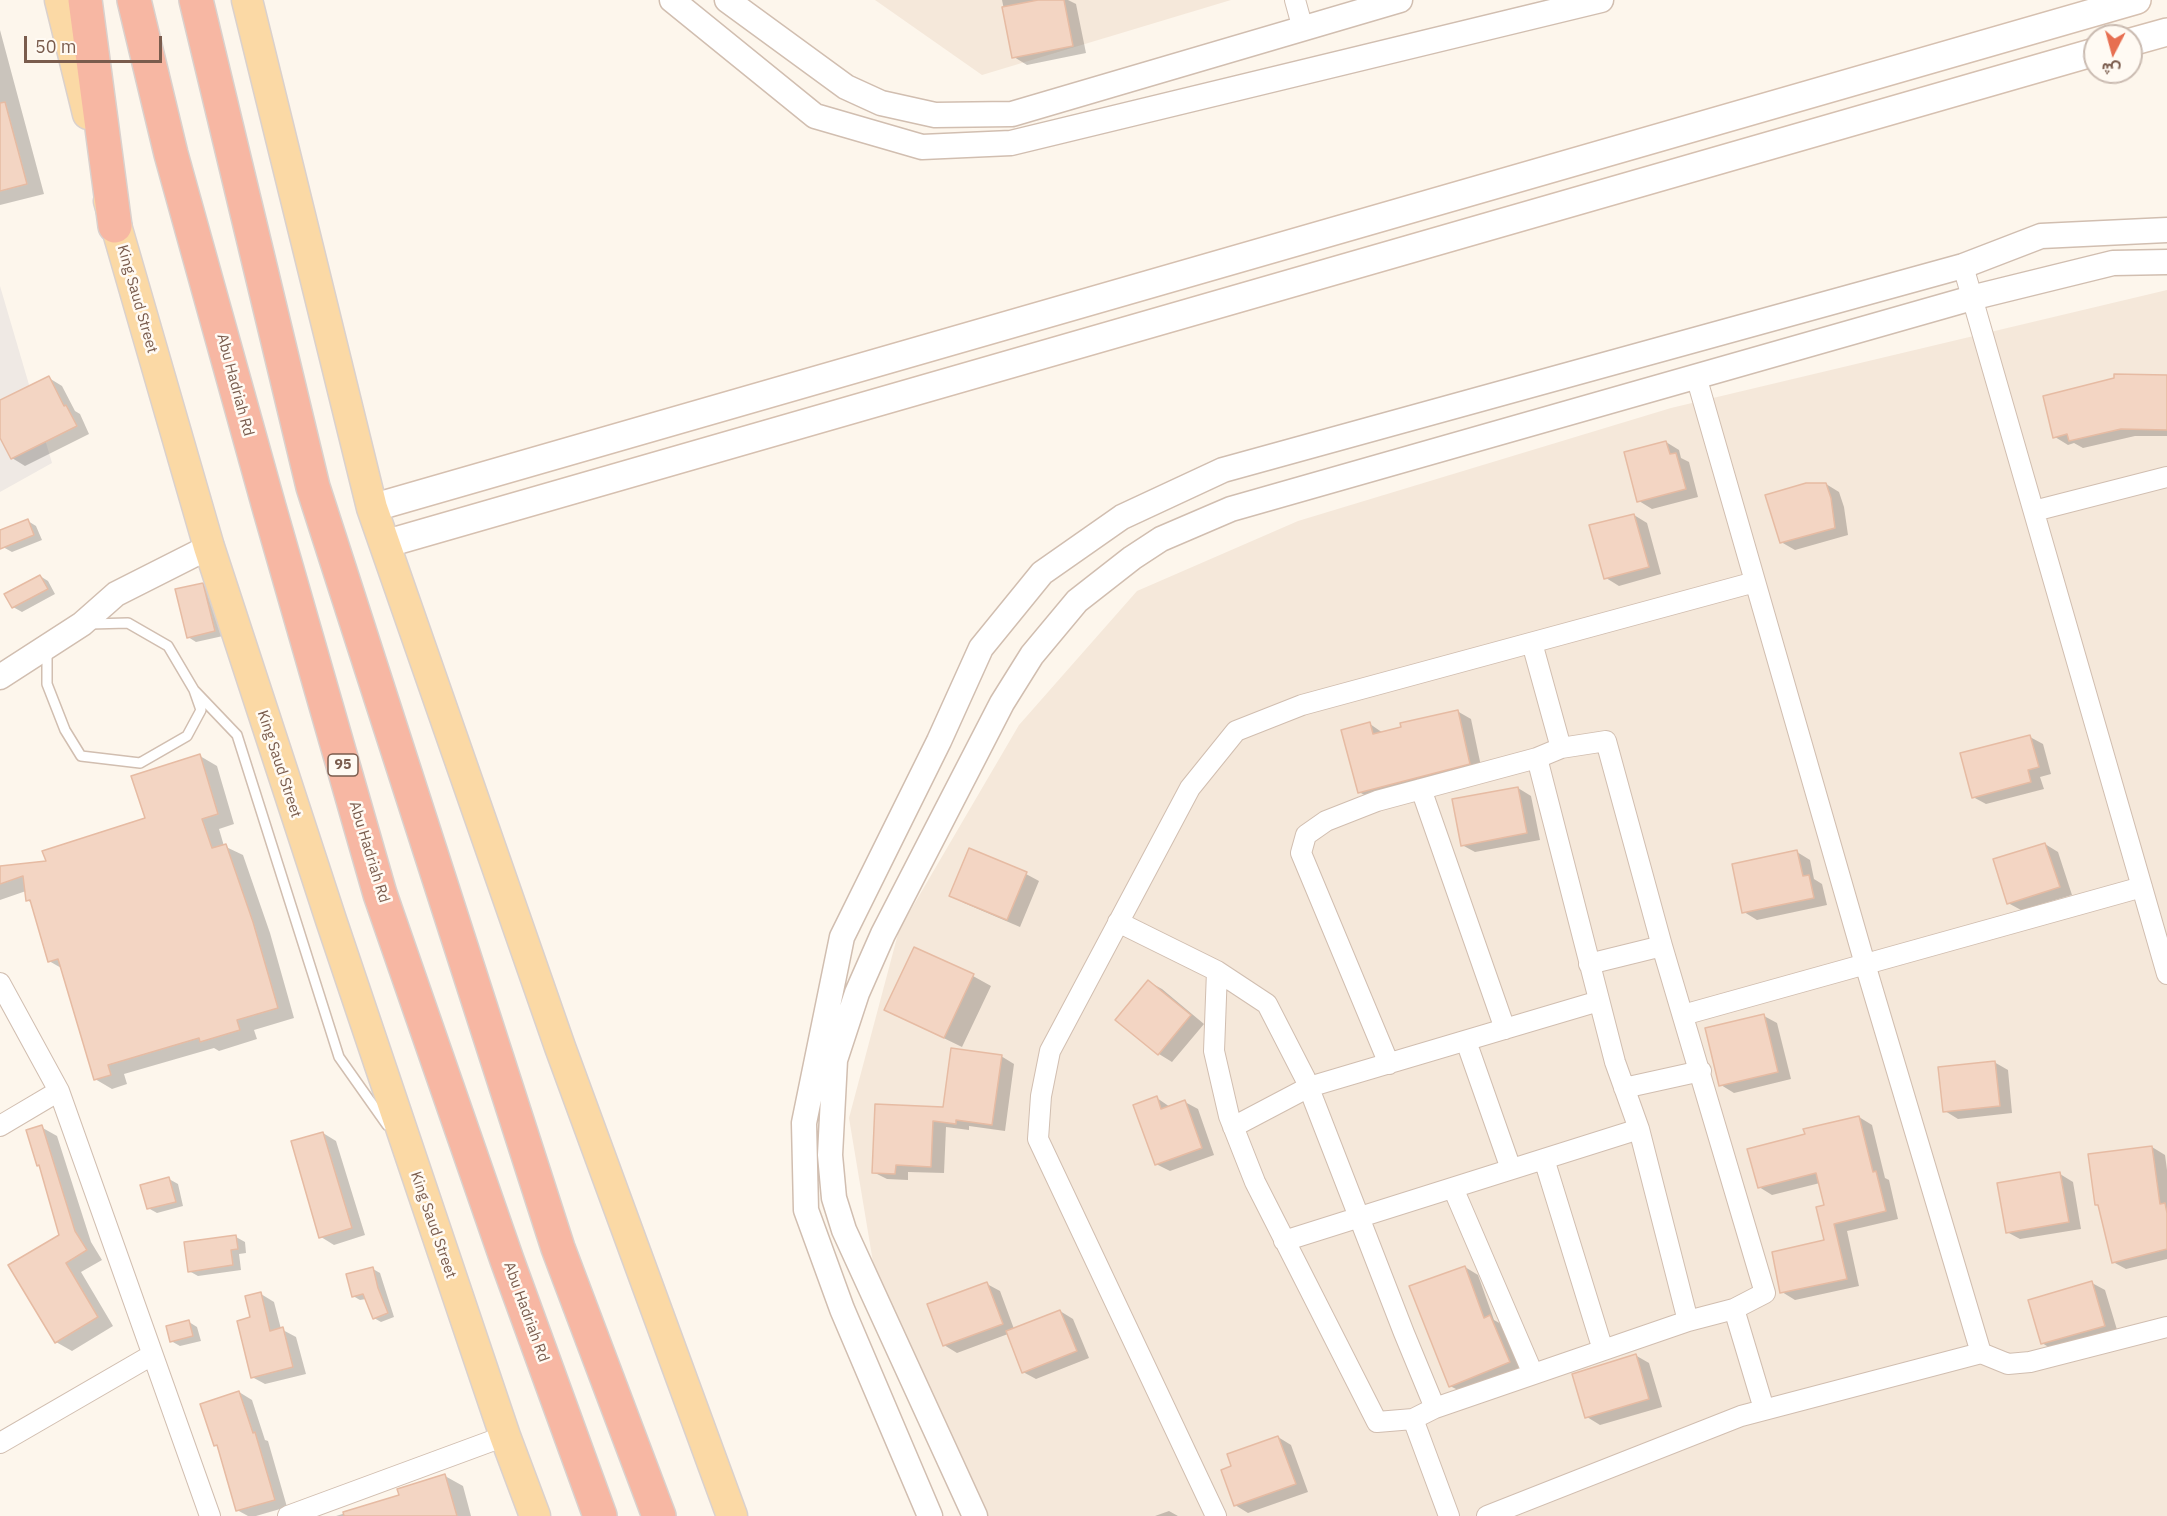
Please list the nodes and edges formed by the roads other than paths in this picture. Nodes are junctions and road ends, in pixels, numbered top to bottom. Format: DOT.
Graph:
graph roads {
  1 [pos="60,0"];
  2 [pos="85,0"];
  3 [pos="134,0"];
  4 [pos="196,0"];
  5 [pos="247,0"];
  6 [pos="672,0"];
  7 [pos="727,0"];
  8 [pos="1296,0"];
  9 [pos="1400,0"];
  10 [pos="1601,0"];
  11 [pos="2137,0"];
  12 [pos="1303,29"];
  13 [pos="2167,32"];
  14 [pos="2143,39"];
  15 [pos="2083,55"];
  16 [pos="116,226"];
  17 [pos="2167,230"];
  18 [pos="2167,262"];
  19 [pos="1963,266"];
  20 [pos="1972,298"];
  21 [pos="1696,376"];
  22 [pos="2167,477"];
  23 [pos="372,508"];
  24 [pos="2034,511"];
  25 [pos="385,544"];
  26 [pos="209,547"];
  27 [pos="1755,582"];
  28 [pos="82,624"];
  29 [pos="1532,643"];
  30 [pos="47,647"];
  31 [pos="0,677"];
  32 [pos="194,690"];
  33 [pos="1561,748"];
  34 [pos="1537,758"];
  35 [pos="1420,789"];
  36 [pos="2142,887"];
  37 [pos="1118,922"];
  38 [pos="1662,946"];
  39 [pos="1589,964"];
  40 [pos="1865,964"];
  41 [pos="1217,971"];
  42 [pos="2167,974"];
  43 [pos="0,983"];
  44 [pos="1599,1001"];
  45 [pos="1683,1015"];
  46 [pos="1505,1029"];
  47 [pos="1466,1041"];
  48 [pos="1389,1064"];
  49 [pos="1701,1071"];
  50 [pos="1309,1087"];
  51 [pos="1624,1088"];
  52 [pos="59,1091"];
  53 [pos="0,1126"];
  54 [pos="1233,1127"];
  55 [pos="1639,1129"];
  56 [pos="411,1158"];
  57 [pos="1544,1159"];
  58 [pos="1511,1169"];
  59 [pos="1453,1188"];
  60 [pos="1359,1218"];
  61 [pos="1284,1241"];
  62 [pos="1734,1309"];
  63 [pos="1688,1321"];
  64 [pos="2167,1327"];
  65 [pos="1603,1350"];
  66 [pos="1982,1353"];
  67 [pos="152,1355"];
  68 [pos="1533,1374"];
  69 [pos="1435,1408"];
  70 [pos="1764,1409"];
  71 [pos="1413,1419"];
  72 [pos="505,1436"];
  73 [pos="0,1443"];
  74 [pos="210,1516"];
  75 [pos="288,1516"];
  76 [pos="536,1516"];
  77 [pos="600,1516"];
  78 [pos="659,1516"];
  79 [pos="732,1516"];
  80 [pos="930,1516"];
  81 [pos="975,1516"];
  82 [pos="1216,1516"];
  83 [pos="1449,1516"];
  84 [pos="1487,1516"];
  1 -- 16 [label="main road, King Saud Street"];
  2 -- 16 [label="highway"];
  3 -- 77 [label="highway, Abu Hadriah Rd / 95"];
  4 -- 78 [label="highway"];
  5 -- 23 [label="main road"];
  6 -- 10 [label="street"];
  7 -- 12 [label="street"];
  8 -- 12 [label="street"];
  9 -- 12 [label="street"];
  11 -- 23 [label="main road"];
  13 -- 14 [label="main road"];
  15 -- 25 [label="main road"];
  16 -- 26 [label="main road, King Saud Street"];
  17 -- 19 [label="street"];
  18 -- 20 [label="street"];
  19 -- 20 [label="street"];
  19 -- 80 [label="street"];
  20 -- 21 [label="street"];
  20 -- 24 [label="street"];
  21 -- 27 [label="street"];
  21 -- 81 [label="street"];
  22 -- 24 [label="street"];
  23 -- 25 [label="main road"];
  24 -- 36 [label="street"];
  25 -- 79 [label="main road"];
  26 -- 28 [label="street"];
  26 -- 56 [label="main road, King Saud Street"];
  27 -- 29 [label="street"];
  27 -- 40 [label="street"];
  28 -- 30 [label="street"];
  28 -- 32 [label="lane"];
  29 -- 33 [label="street"];
  29 -- 37 [label="street"];
  30 -- 31 [label="street"];
  30 -- 32 [label="lane"];
  32 -- 56 [label="lane"];
  33 -- 34 [label="street"];
  33 -- 38 [label="street"];
  34 -- 35 [label="street"];
  34 -- 39 [label="street"];
  35 -- 46 [label="street"];
  35 -- 48 [label="street"];
  36 -- 40 [label="street"];
  36 -- 42 [label="street"];
  37 -- 41 [label="street"];
  37 -- 82 [label="street"];
  38 -- 39 [label="street"];
  38 -- 45 [label="street"];
  39 -- 44 [label="street"];
  40 -- 45 [label="street"];
  40 -- 66 [label="street"];
  41 -- 50 [label="street"];
  41 -- 54 [label="street"];
  43 -- 52 [label="street"];
  44 -- 46 [label="street"];
  44 -- 51 [label="street"];
  45 -- 49 [label="street"];
  46 -- 47 [label="street"];
  47 -- 48 [label="street"];
  47 -- 58 [label="street"];
  48 -- 50 [label="street"];
  49 -- 51 [label="street"];
  49 -- 62 [label="street"];
  50 -- 54 [label="street"];
  50 -- 60 [label="street"];
  51 -- 55 [label="street"];
  52 -- 53 [label="street"];
  52 -- 67 [label="street"];
  54 -- 61 [label="street"];
  55 -- 57 [label="street"];
  55 -- 63 [label="street"];
  56 -- 72 [label="main road, King Saud Street"];
  57 -- 58 [label="street"];
  57 -- 65 [label="street"];
  58 -- 59 [label="street"];
  59 -- 60 [label="street"];
  59 -- 68 [label="street"];
  60 -- 61 [label="street"];
  60 -- 69 [label="street"];
  61 -- 71 [label="street"];
  62 -- 63 [label="street"];
  62 -- 70 [label="street"];
  63 -- 65 [label="street"];
  64 -- 66 [label="street"];
  65 -- 68 [label="street"];
  66 -- 70 [label="street"];
  67 -- 73 [label="street"];
  67 -- 74 [label="street"];
  68 -- 69 [label="street"];
  69 -- 71 [label="street"];
  70 -- 84 [label="street"];
  71 -- 83 [label="street"];
  72 -- 75 [label="street"];
  72 -- 76 [label="main road, King Saud Street"];
}
